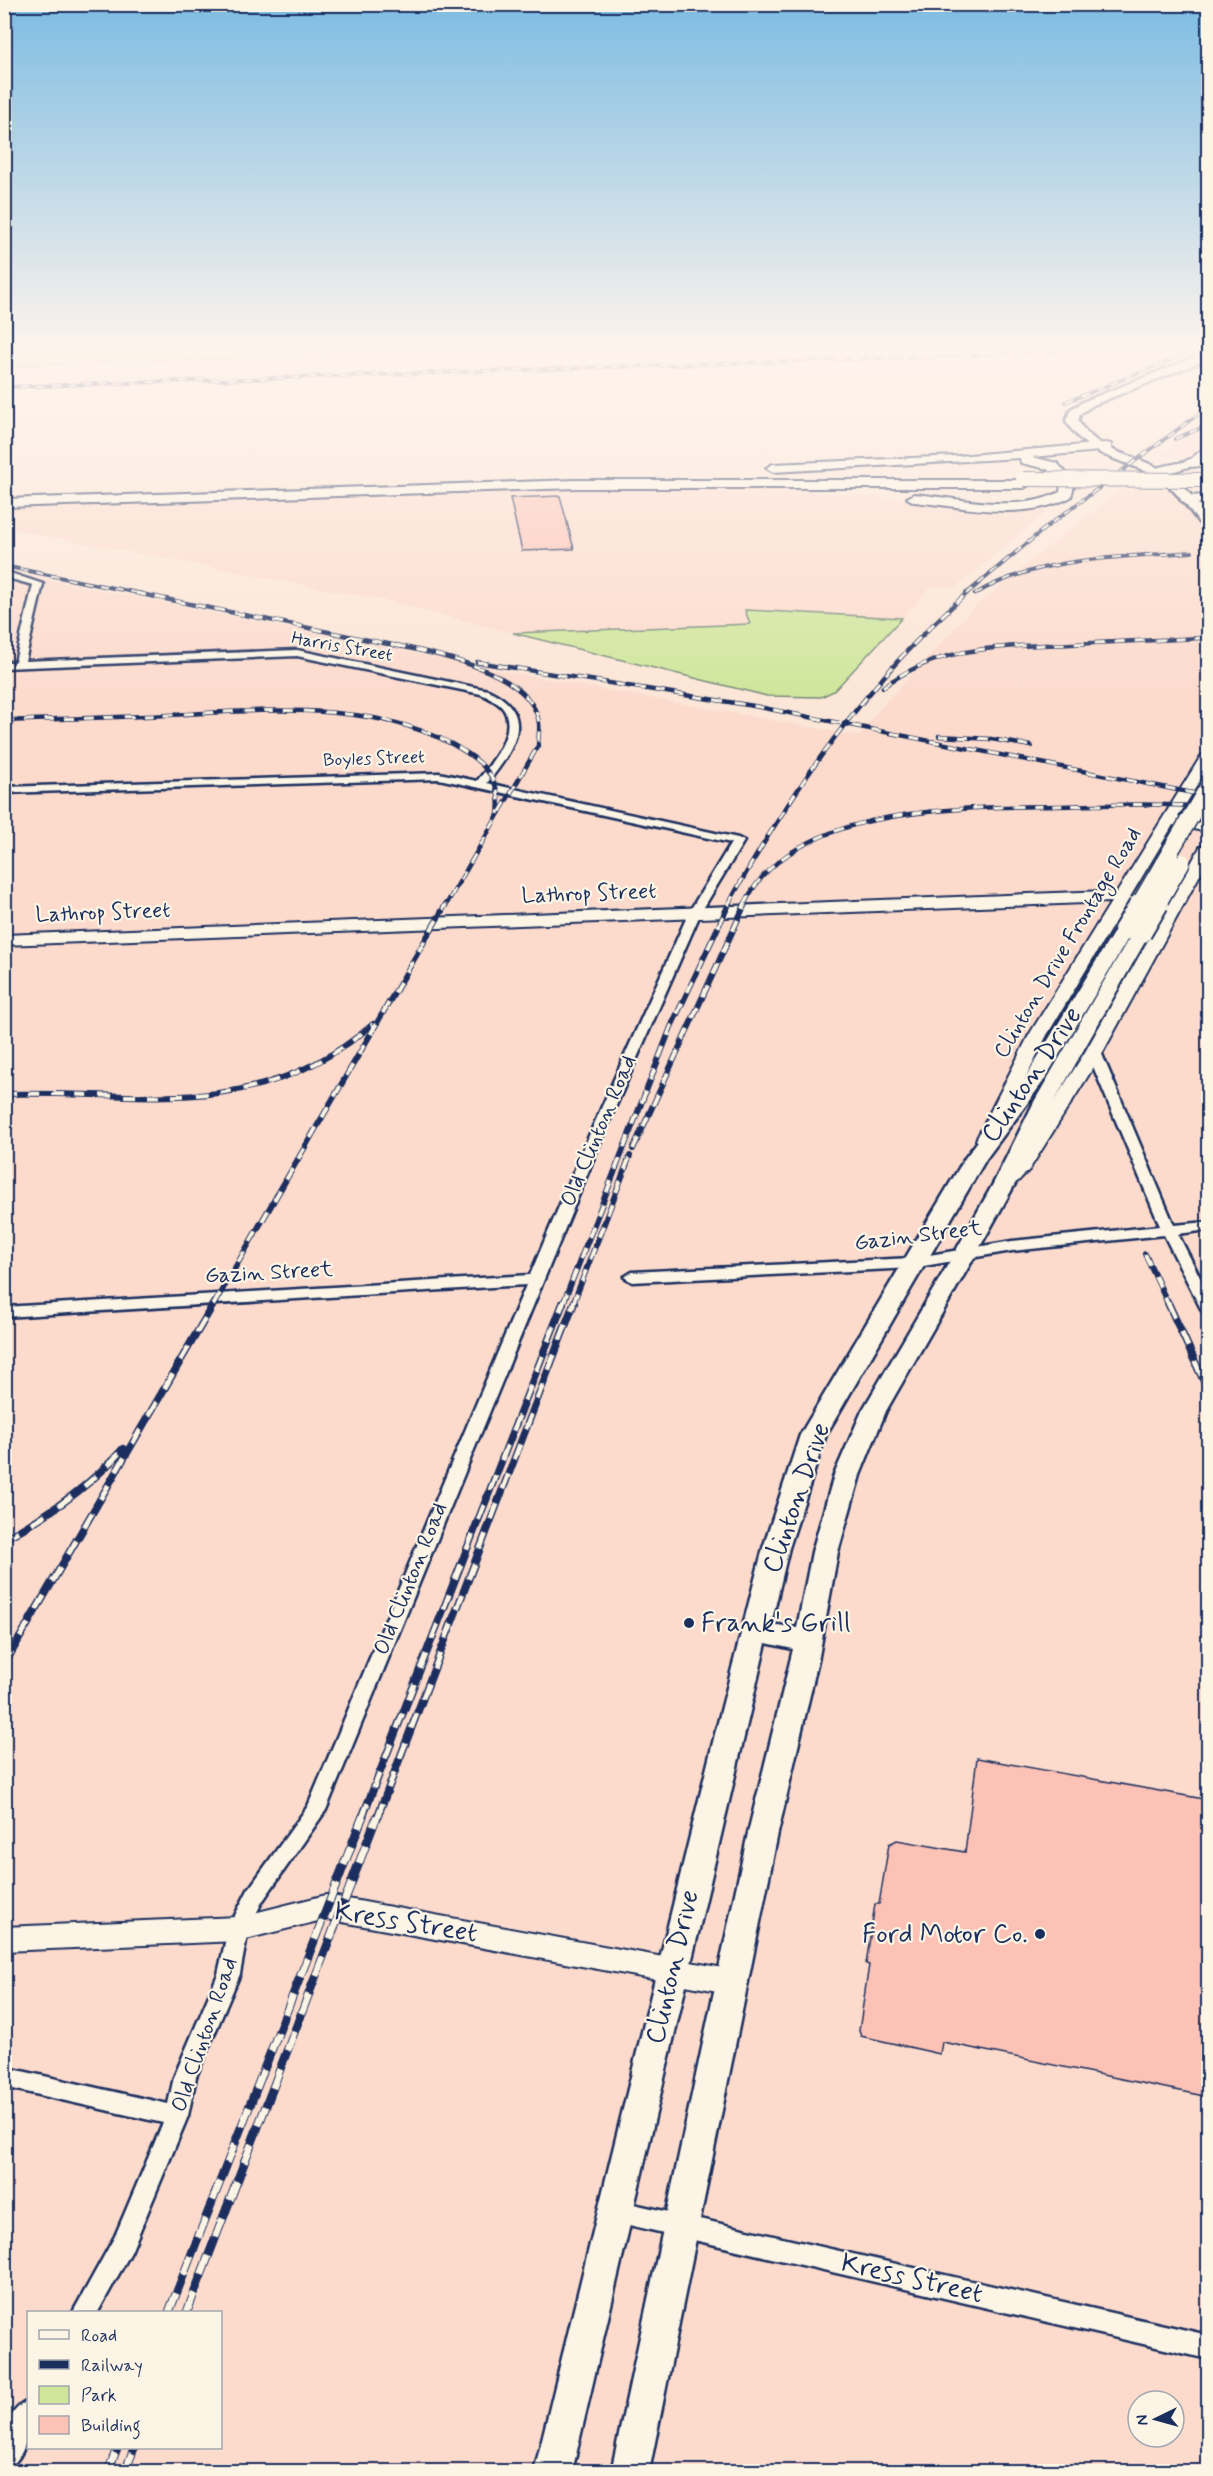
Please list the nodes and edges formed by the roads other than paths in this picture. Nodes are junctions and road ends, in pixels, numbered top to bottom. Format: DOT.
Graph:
graph roads {
  1 [pos="762,468"];
  2 [pos="773,468"];
  3 [pos="1054,468"];
  4 [pos="1152,468"];
  5 [pos="1173,468"];
  6 [pos="729,470"];
  7 [pos="1160,471"];
  8 [pos="635,475"];
  9 [pos="1209,480"];
  10 [pos="1023,482"];
  11 [pos="719,483"];
  12 [pos="1209,485"];
  13 [pos="5,499"];
  14 [pos="1202,504"];
  15 [pos="1209,525"];
  16 [pos="4,574"];
  17 [pos="4,665"];
  18 [pos="19,665"];
  19 [pos="1209,756"];
  20 [pos="480,784"];
  21 [pos="1209,787"];
  22 [pos="4,790"];
  23 [pos="1209,816"];
  24 [pos="1170,820"];
  25 [pos="1209,828"];
  26 [pos="738,842"];
  27 [pos="1209,847"];
  28 [pos="1122,900"];
  29 [pos="1173,911"];
  30 [pos="695,912"];
  31 [pos="1132,931"];
  32 [pos="4,940"];
  33 [pos="1094,1052"];
  34 [pos="976,1158"];
  35 [pos="1004,1184"];
  36 [pos="1209,1226"];
  37 [pos="1169,1230"];
  38 [pos="965,1254"];
  39 [pos="912,1263"];
  40 [pos="632,1277"];
  41 [pos="536,1280"];
  42 [pos="1209,1307"];
  43 [pos="4,1312"];
  44 [pos="755,1631"];
  45 [pos="808,1641"];
  46 [pos="238,1929"];
  47 [pos="4,1939"];
  48 [pos="672,1969"];
  49 [pos="734,1982"];
  50 [pos="4,2077"];
  51 [pos="177,2116"];
  52 [pos="616,2211"];
  53 [pos="682,2227"];
  54 [pos="86,2311"];
  55 [pos="1209,2347"];
  56 [pos="27,2416"];
  57 [pos="4,2457"];
  58 [pos="553,2472"];
  59 [pos="630,2472"];
  1 -- 2 [label="main road"];
  3 -- 11 [label="main road"];
  4 -- 7 [label="main road"];
  5 -- 7 [label="street"];
  6 -- 8 [label="main road"];
  7 -- 14 [label="main road"];
  8 -- 10 [label="main road"];
  8 -- 13 [label="main road"];
  9 -- 10 [label="main road, bridge"];
  10 -- 11 [label="main road"];
  10 -- 12 [label="main road, bridge"];
  11 -- 13 [label="main road"];
  14 -- 15 [label="main road"];
  16 -- 18 [label="street"];
  17 -- 18 [label="street, Harris Street"];
  18 -- 20 [label="street, Harris Street"];
  19 -- 24 [label="street, Clinton Drive Frontage Road"];
  20 -- 22 [label="street, Boyles Street"];
  20 -- 26 [label="street, Boyles Street"];
  21 -- 31 [label="main road, Clinton Drive, bridge"];
  23 -- 31 [label="main road, Clinton Drive, bridge"];
  24 -- 25 [label="street"];
  24 -- 28 [label="street, Clinton Drive Frontage Road"];
  26 -- 30 [label="street, Old Clinton Road"];
  27 -- 29 [label="street"];
  28 -- 29 [label="street, Lathrop Street"];
  28 -- 30 [label="street, Lathrop Street"];
  28 -- 34 [label="street, Clinton Drive Frontage Road"];
  29 -- 33 [label="street"];
  30 -- 32 [label="street, Lathrop Street"];
  30 -- 41 [label="street, Old Clinton Road"];
  31 -- 34 [label="main road, Clinton Drive"];
  31 -- 35 [label="main road, Clinton Drive"];
  33 -- 35 [label="street"];
  33 -- 37 [label="street"];
  34 -- 39 [label="main road, Clinton Drive"];
  35 -- 38 [label="main road, Clinton Drive"];
  36 -- 37 [label="street, Gazin Street"];
  37 -- 38 [label="street, Gazin Street"];
  37 -- 42 [label="street"];
  38 -- 39 [label="street, Gazin Street"];
  38 -- 45 [label="main road, Clinton Drive"];
  39 -- 40 [label="street, Gazin Street"];
  39 -- 44 [label="main road, Clinton Drive"];
  41 -- 43 [label="street, Gazin Street"];
  41 -- 46 [label="street, Old Clinton Road"];
  44 -- 45 [label="main road"];
  44 -- 48 [label="main road, Clinton Drive"];
  45 -- 49 [label="main road, Clinton Drive"];
  46 -- 47 [label="street, Kress Street"];
  46 -- 48 [label="street, Kress Street"];
  46 -- 51 [label="street, Old Clinton Road"];
  48 -- 49 [label="street, Kress Street"];
  48 -- 52 [label="main road, Clinton Drive"];
  49 -- 53 [label="main road, Clinton Drive"];
  50 -- 51 [label="street"];
  51 -- 54 [label="street, Old Clinton Road"];
  52 -- 53 [label="street, Kress Street"];
  52 -- 58 [label="main road, Clinton Drive"];
  53 -- 55 [label="street, Kress Street"];
  53 -- 59 [label="main road, Clinton Drive"];
  56 -- 57 [label="street"];
}
